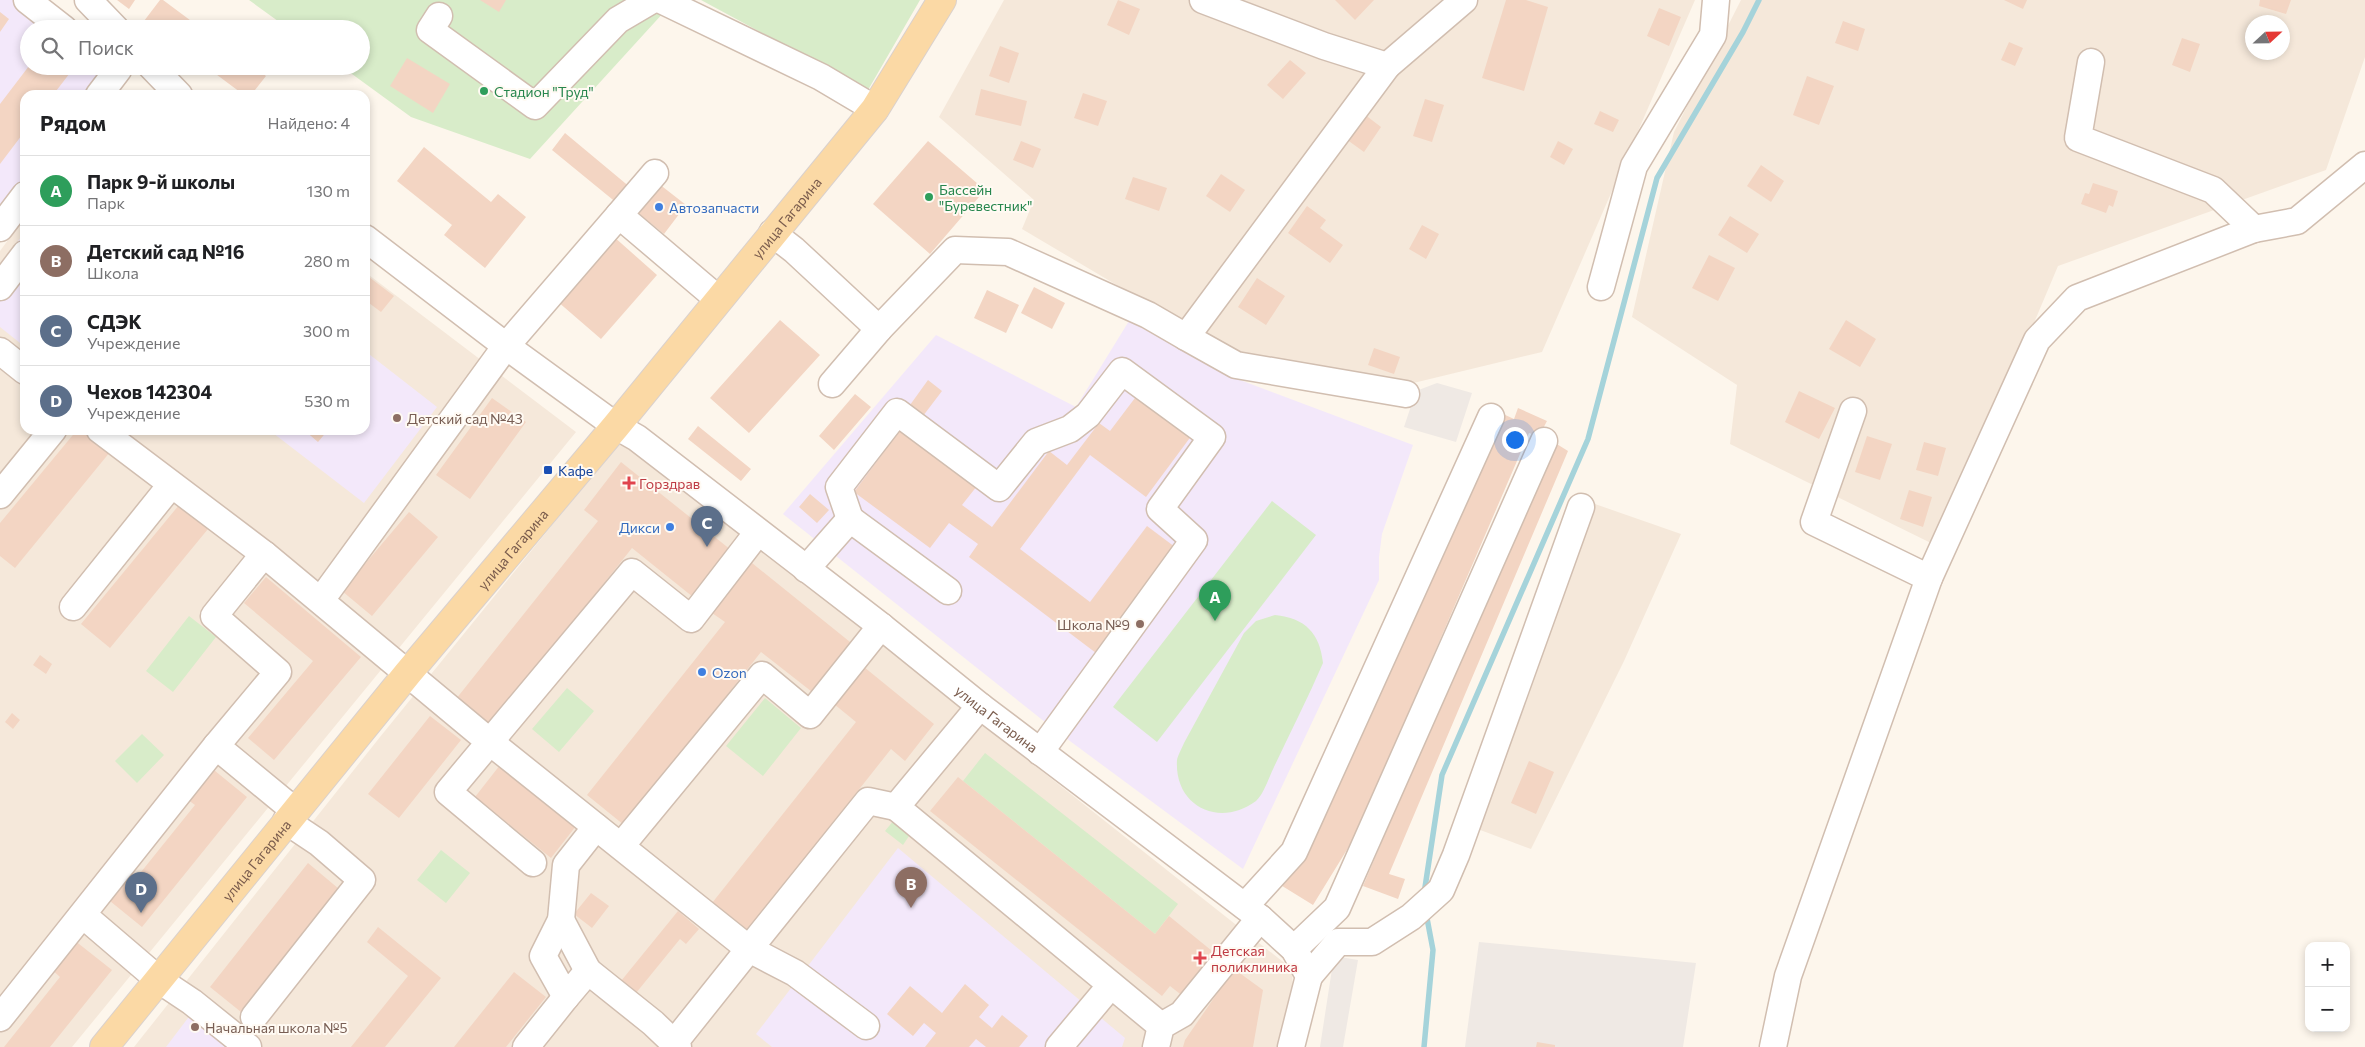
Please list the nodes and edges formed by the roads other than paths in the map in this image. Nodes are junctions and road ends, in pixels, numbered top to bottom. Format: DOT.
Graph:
graph roads {
  1 [pos="27,0"];
  2 [pos="88,0"];
  3 [pos="652,0"];
  4 [pos="661,0"];
  5 [pos="942,0"];
  6 [pos="1203,0"];
  7 [pos="1464,0"];
  8 [pos="1716,0"];
  9 [pos="439,16"];
  10 [pos="53,20"];
  11 [pos="107,20"];
  12 [pos="2091,62"];
  13 [pos="1387,66"];
  14 [pos="114,75"];
  15 [pos="160,75"];
  16 [pos="103,90"];
  17 [pos="174,90"];
  18 [pos="875,109"];
  19 [pos="2365,165"];
  20 [pos="655,173"];
  21 [pos="20,202"];
  22 [pos="619,215"];
  23 [pos="0,228"];
  24 [pos="2254,229"];
  25 [pos="772,233"];
  26 [pos="370,242"];
  27 [pos="20,261"];
  28 [pos="0,287"];
  29 [pos="1601,287"];
  30 [pos="718,299"];
  31 [pos="879,329"];
  32 [pos="1186,337"];
  33 [pos="506,346"];
  34 [pos="0,351"];
  35 [pos="20,367"];
  36 [pos="832,384"];
  37 [pos="1406,394"];
  38 [pos="1853,411"];
  39 [pos="1491,417"];
  40 [pos="616,426"];
  41 [pos="49,435"];
  42 [pos="106,435"];
  43 [pos="1544,441"];
  44 [pos="171,485"];
  45 [pos="0,495"];
  46 [pos="1581,507"];
  47 [pos="850,519"];
  48 [pos="758,532"];
  49 [pos="264,554"];
  50 [pos="806,568"];
  51 [pos="1929,578"];
  52 [pos="948,591"];
  53 [pos="321,600"];
  54 [pos="73,607"];
  55 [pos="881,626"];
  56 [pos="408,673"];
  57 [pos="980,706"];
  58 [pos="490,742"];
  59 [pos="216,746"];
  60 [pos="1040,752"];
  61 [pos="896,807"];
  62 [pos="291,816"];
  63 [pos="596,827"];
  64 [pos="620,846"];
  65 [pos="533,863"];
  66 [pos="1252,912"];
  67 [pos="83,915"];
  68 [pos="561,920"];
  69 [pos="749,949"];
  70 [pos="1294,950"];
  71 [pos="588,971"];
  72 [pos="1309,976"];
  73 [pos="159,980"];
  74 [pos="1111,985"];
  75 [pos="566,997"];
  76 [pos="254,1017"];
  77 [pos="0,1018"];
  78 [pos="866,1026"];
  79 [pos="1159,1037"];
  80 [pos="676,1045"];
  81 [pos="104,1047"];
  82 [pos="248,1047"];
  83 [pos="526,1047"];
  84 [pos="1059,1047"];
  85 [pos="1291,1047"];
  86 [pos="1773,1047"];
  1 -- 10 [label="street"];
  2 -- 11 [label="street"];
  3 -- 9 [label="street"];
  4 -- 18 [label="street"];
  5 -- 18 [label="main road, улица Гагарина"];
  6 -- 13 [label="street"];
  7 -- 13 [label="street"];
  8 -- 29 [label="street"];
  12 -- 24 [label="street"];
  13 -- 32 [label="street"];
  14 -- 16 [label="street"];
  15 -- 17 [label="street"];
  18 -- 25 [label="main road, улица Гагарина"];
  19 -- 24 [label="street"];
  20 -- 22 [label="street"];
  21 -- 23 [label="street"];
  22 -- 30 [label="street"];
  22 -- 33 [label="street"];
  24 -- 51 [label="street"];
  25 -- 30 [label="main road, улица Гагарина"];
  25 -- 31 [label="street"];
  26 -- 33 [label="street"];
  27 -- 28 [label="street"];
  30 -- 40 [label="main road, улица Гагарина"];
  31 -- 32 [label="street"];
  31 -- 36 [label="street"];
  32 -- 37 [label="street"];
  33 -- 40 [label="street"];
  33 -- 53 [label="street"];
  34 -- 35 [label="street"];
  38 -- 51 [label="street"];
  39 -- 66 [label="street"];
  40 -- 48 [label="street, улица Гагарина"];
  40 -- 56 [label="main road, улица Гагарина"];
  41 -- 45 [label="street"];
  42 -- 44 [label="street"];
  43 -- 70 [label="street"];
  44 -- 49 [label="street"];
  44 -- 54 [label="street"];
  46 -- 72 [label="street"];
  47 -- 50 [label="street"];
  47 -- 52 [label="street"];
  47 -- 60 [label="street"];
  48 -- 50 [label="street, улица Гагарина"];
  48 -- 58 [label="street"];
  49 -- 53 [label="street"];
  49 -- 59 [label="street"];
  50 -- 55 [label="street, улица Гагарина"];
  51 -- 86 [label="street"];
  53 -- 56 [label="street"];
  55 -- 57 [label="street, улица Гагарина"];
  55 -- 64 [label="street"];
  56 -- 58 [label="street"];
  56 -- 62 [label="main road, улица Гагарина"];
  57 -- 60 [label="street, улица Гагарина"];
  57 -- 61 [label="street"];
  58 -- 63 [label="street"];
  58 -- 65 [label="street"];
  59 -- 62 [label="street"];
  59 -- 67 [label="street"];
  60 -- 66 [label="street, улица Гагарина"];
  61 -- 69 [label="street"];
  61 -- 74 [label="street"];
  62 -- 73 [label="main road, улица Гагарина"];
  62 -- 76 [label="street"];
  63 -- 64 [label="street"];
  63 -- 68 [label="street"];
  64 -- 69 [label="street"];
  66 -- 70 [label="street, улица Гагарина"];
  66 -- 79 [label="street"];
  67 -- 73 [label="street"];
  67 -- 77 [label="street"];
  68 -- 71 [label="street"];
  68 -- 75 [label="street"];
  69 -- 78 [label="street"];
  69 -- 80 [label="street"];
  70 -- 72 [label="street, улица Гагарина"];
  71 -- 75 [label="street"];
  71 -- 80 [label="street"];
  72 -- 85 [label="street"];
  73 -- 81 [label="main road, улица Гагарина"];
  73 -- 82 [label="street"];
  74 -- 79 [label="street"];
  74 -- 84 [label="street"];
  75 -- 83 [label="street"];
}
